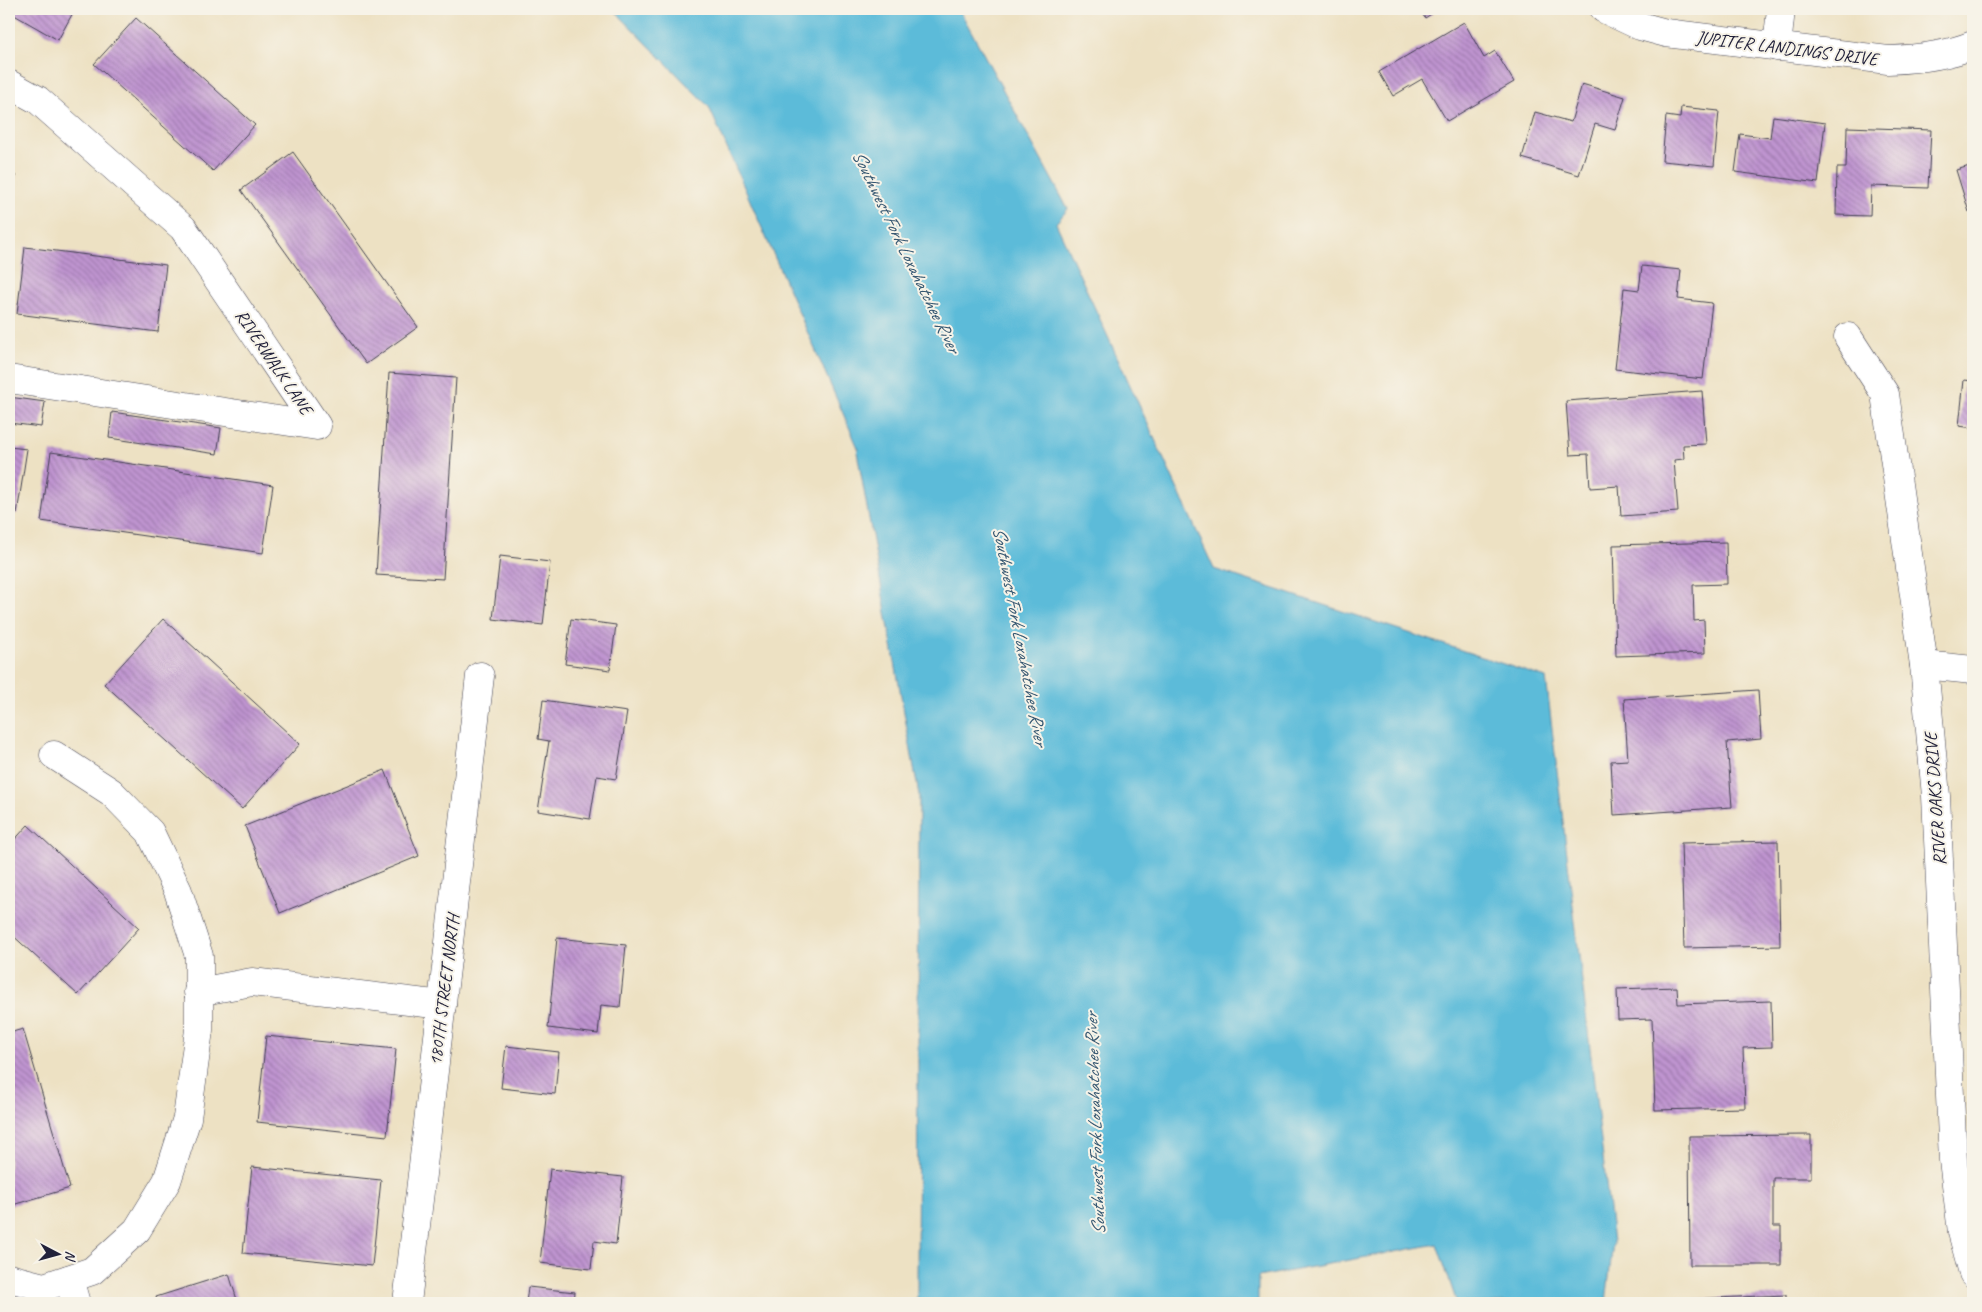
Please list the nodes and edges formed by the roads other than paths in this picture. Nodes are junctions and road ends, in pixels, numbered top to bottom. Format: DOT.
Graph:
graph roads {
  1 [pos="1604,9"];
  2 [pos="1781,9"];
  3 [pos="1973,45"];
  4 [pos="1777,47"];
  5 [pos="9,84"];
  6 [pos="1848,337"];
  7 [pos="9,379"];
  8 [pos="1924,665"];
  9 [pos="1973,670"];
  10 [pos="480,676"];
  11 [pos="54,755"];
  12 [pos="198,992"];
  13 [pos="442,1005"];
  14 [pos="1973,1273"];
  15 [pos="9,1278"];
  16 [pos="72,1291"];
  17 [pos="408,1303"];
  1 -- 4 [label="street, JUPITER LANDINGS DRIVE"];
  2 -- 4 [label="street"];
  3 -- 4 [label="street, JUPITER LANDINGS DRIVE"];
  5 -- 7 [label="street, RIVERWALK LANE"];
  6 -- 8 [label="street, RIVER OAKS DRIVE"];
  8 -- 9 [label="street"];
  8 -- 14 [label="street, RIVER OAKS DRIVE"];
  10 -- 13 [label="street, 180TH STREET NORTH"];
  11 -- 12 [label="street"];
  12 -- 13 [label="street"];
  12 -- 16 [label="street"];
  13 -- 17 [label="street, 180TH STREET NORTH"];
  15 -- 16 [label="street"];
}
